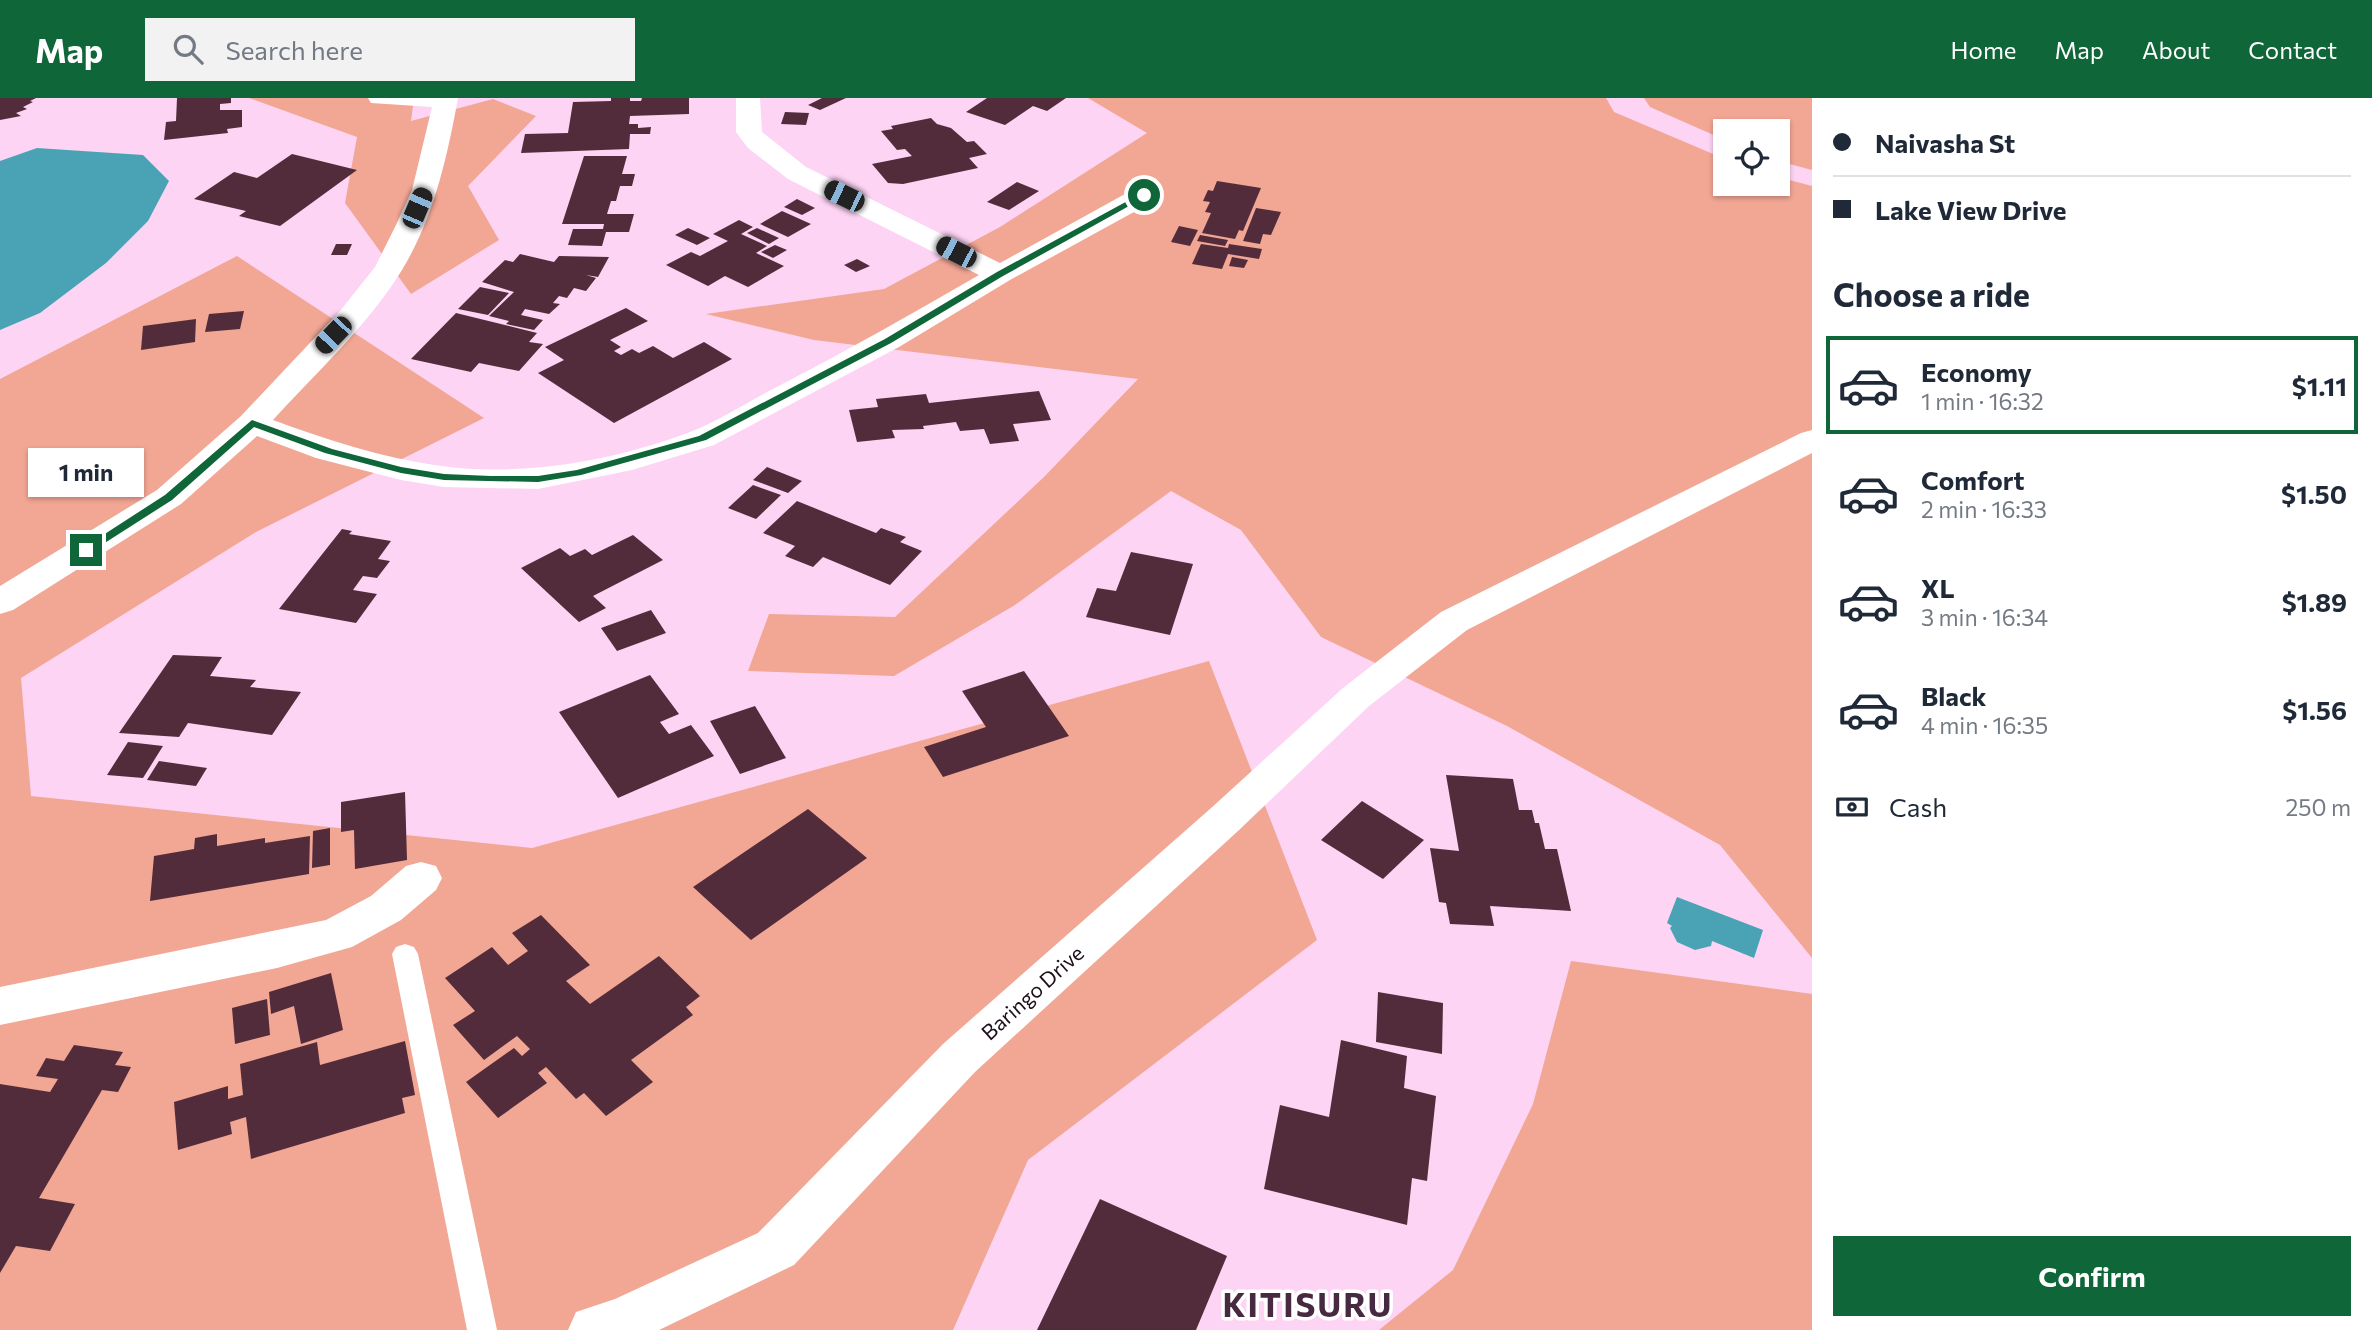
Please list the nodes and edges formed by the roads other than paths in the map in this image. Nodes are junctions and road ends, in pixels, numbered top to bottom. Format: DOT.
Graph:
graph roads {
  1 [pos="380,98"];
  2 [pos="748,98"];
  3 [pos="445,99"];
  4 [pos="1144,195"];
  5 [pos="1000,274"];
  6 [pos="252,423"];
  7 [pos="1812,440"];
  8 [pos="0,602"];
  9 [pos="421,878"];
  10 [pos="405,954"];
  11 [pos="0,1006"];
  12 [pos="482,1330"];
  13 [pos="594,1330"];
  1 -- 3 [label="street"];
  2 -- 5 [label="street"];
  3 -- 6 [label="street"];
  4 -- 5 [label="street"];
  5 -- 6 [label="street"];
  6 -- 8 [label="street"];
  7 -- 13 [label="street, Baringo Drive"];
  9 -- 11 [label="street"];
  10 -- 12 [label="lane"];
}
